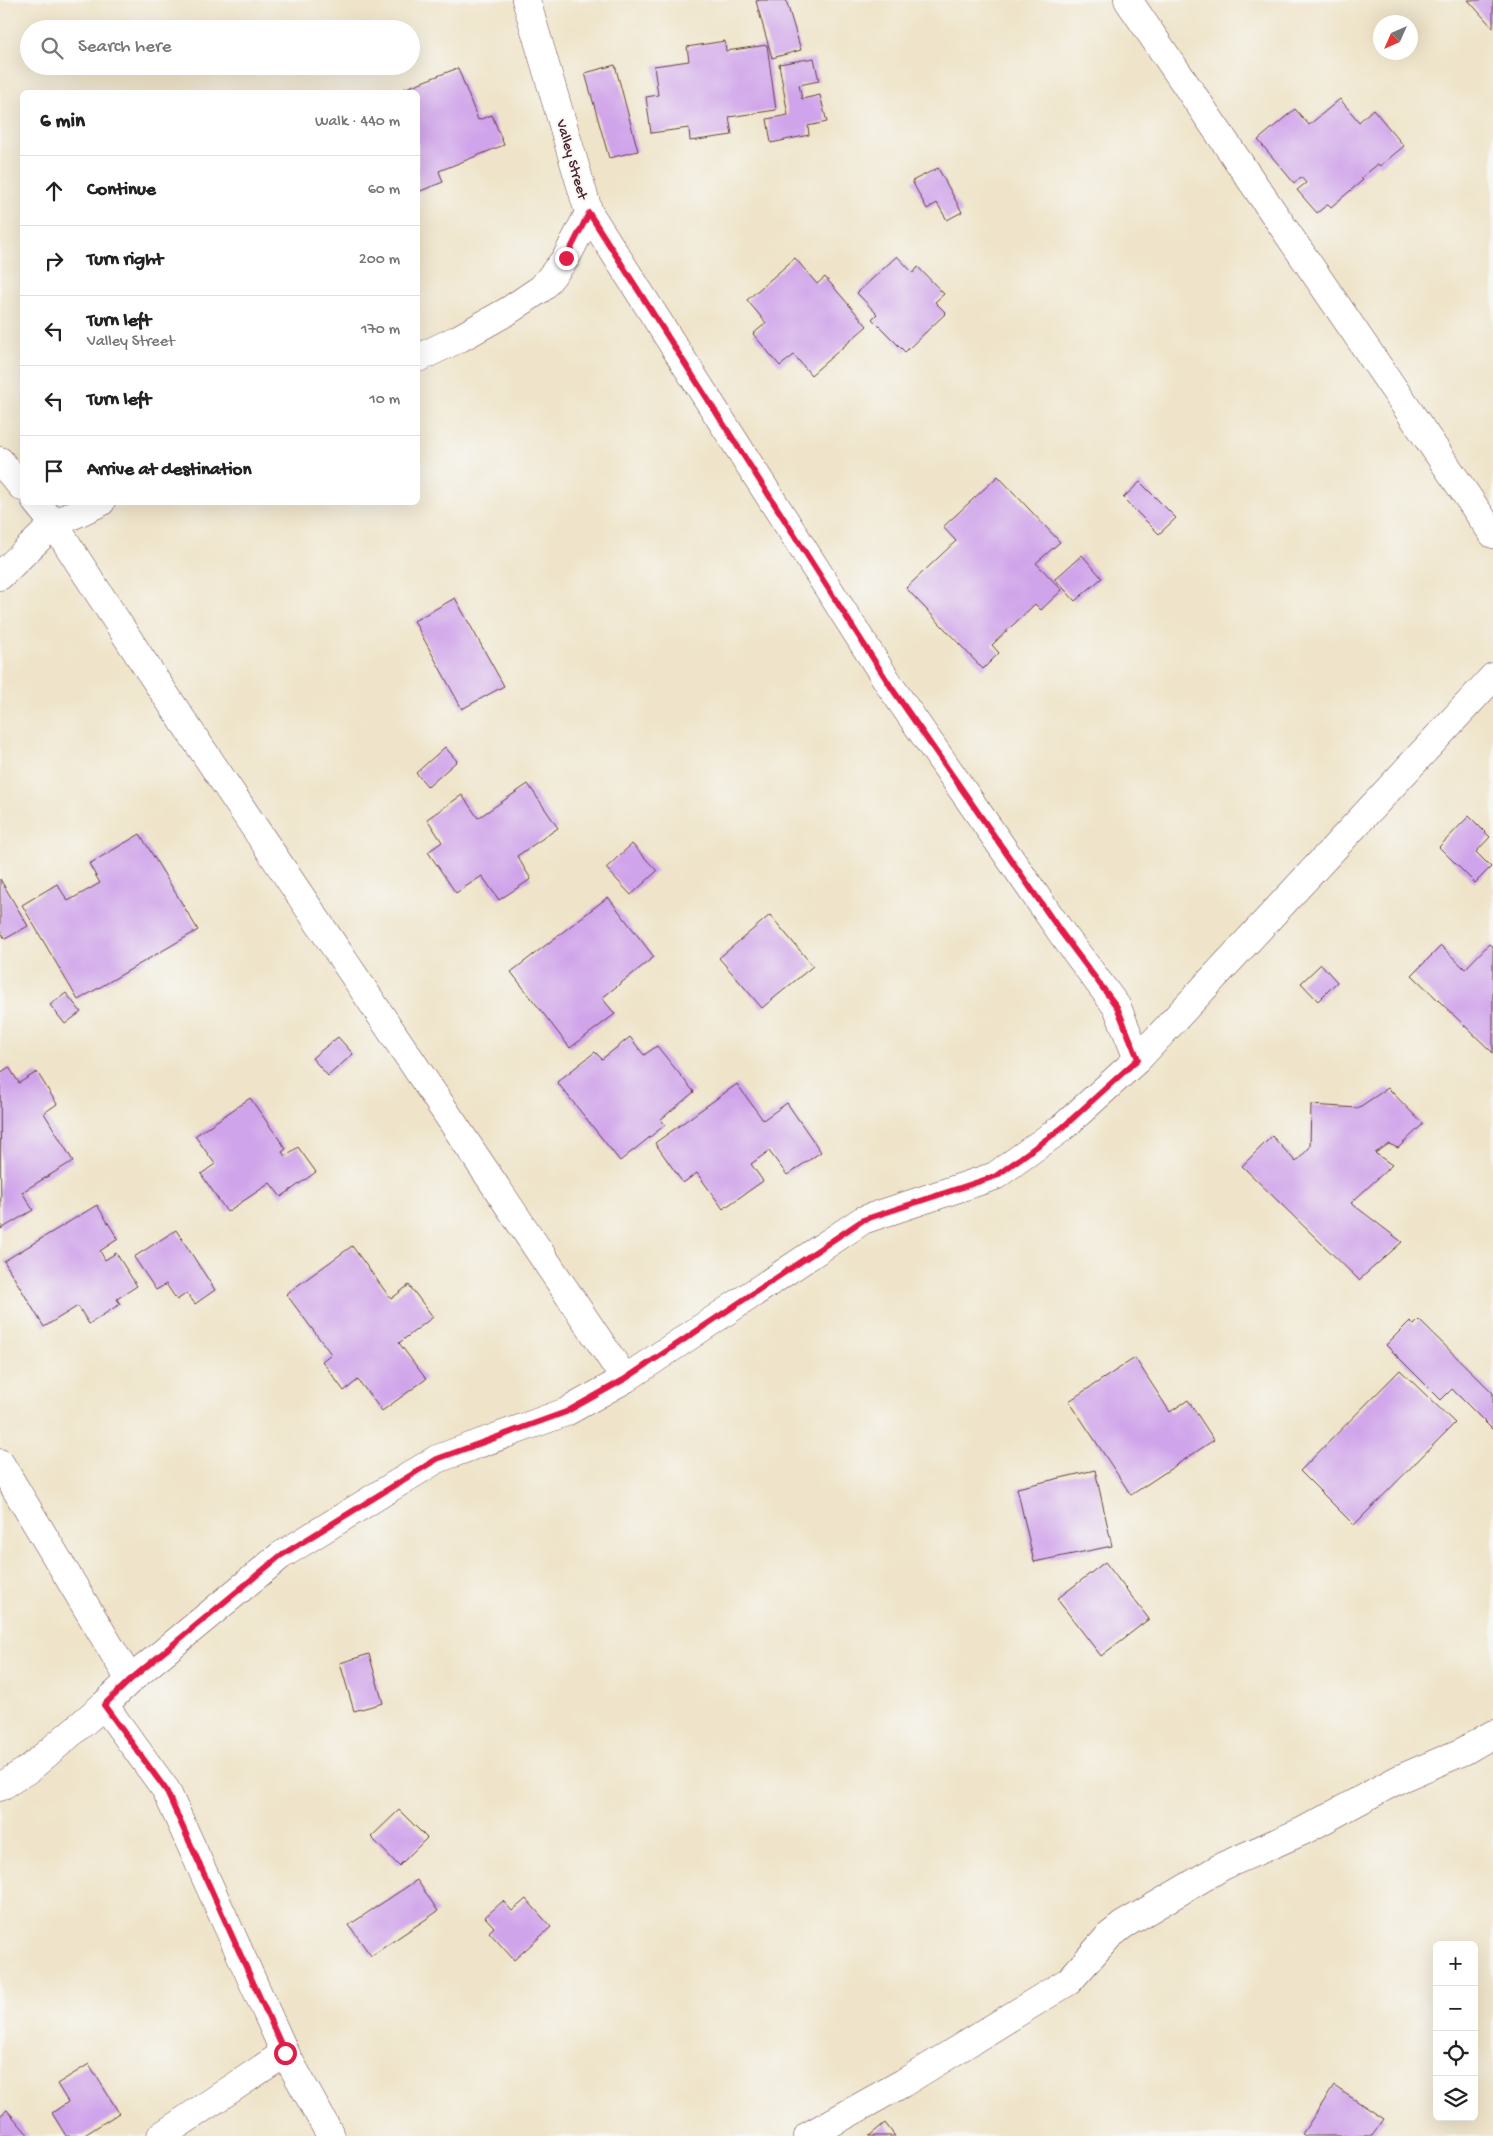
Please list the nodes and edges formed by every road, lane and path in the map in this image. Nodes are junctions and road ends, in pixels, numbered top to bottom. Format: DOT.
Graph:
graph roads {
  1 [pos="526,0"];
  2 [pos="1128,0"];
  3 [pos="589,213"];
  4 [pos="420,357"];
  5 [pos="0,461"];
  6 [pos="20,485"];
  7 [pos="38,505"];
  8 [pos="95,505"];
  9 [pos="54,524"];
  10 [pos="1493,534"];
  11 [pos="0,576"];
  12 [pos="1493,677"];
  13 [pos="1138,1059"];
  14 [pos="625,1379"];
  15 [pos="0,1463"];
  16 [pos="130,1680"];
  17 [pos="104,1705"];
  18 [pos="1493,1734"];
  19 [pos="0,1788"];
  20 [pos="285,2053"];
  21 [pos="161,2136"];
  22 [pos="331,2136"];
  23 [pos="808,2136"];
  1 -- 3 [label="street, Valley Street"];
  2 -- 10 [label="street"];
  3 -- 4 [label="street"];
  3 -- 13 [label="street, Valley Street"];
  5 -- 6 [label="street"];
  7 -- 9 [label="street"];
  8 -- 9 [label="street"];
  9 -- 11 [label="street"];
  9 -- 14 [label="street"];
  12 -- 13 [label="street"];
  13 -- 14 [label="street"];
  14 -- 16 [label="street"];
  15 -- 16 [label="street"];
  16 -- 17 [label="street"];
  17 -- 19 [label="street"];
  17 -- 20 [label="street"];
  18 -- 23 [label="street"];
  20 -- 21 [label="street"];
  20 -- 22 [label="street"];
}
